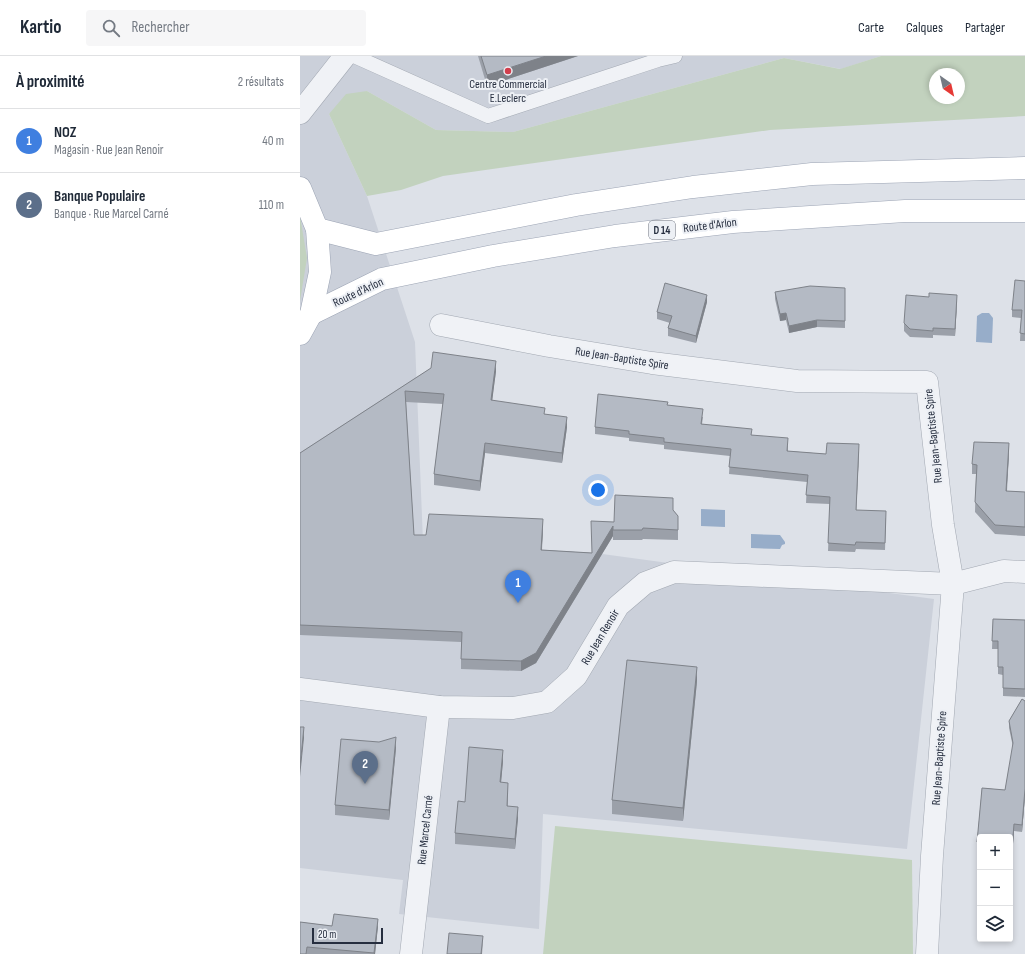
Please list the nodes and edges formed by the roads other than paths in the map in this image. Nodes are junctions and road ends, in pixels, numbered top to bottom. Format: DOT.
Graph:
graph roads {
  1 [pos="345,56"];
  2 [pos="354,56"];
  3 [pos="675,56"];
  4 [pos="300,113"];
  5 [pos="1025,168"];
  6 [pos="300,188"];
  7 [pos="1025,211"];
  8 [pos="317,229"];
  9 [pos="311,314"];
  10 [pos="440,325"];
  11 [pos="300,334"];
  12 [pos="1025,572"];
  13 [pos="953,584"];
  14 [pos="300,689"];
  15 [pos="439,707"];
  16 [pos="411,954"];
  17 [pos="927,954"];
  1 -- 4 [label="street"];
  2 -- 3 [label="lane"];
  5 -- 8 [label="main road"];
  6 -- 8 [label="main road"];
  7 -- 9 [label="main road, Route d'Arlon / D 14"];
  8 -- 9 [label="main road"];
  9 -- 11 [label="main road"];
  10 -- 13 [label="street, Rue Jean-Baptiste Spire"];
  12 -- 13 [label="street, Rue Jean Renoir"];
  13 -- 15 [label="street, Rue Jean Renoir"];
  13 -- 17 [label="street, Rue Jean-Baptiste Spire"];
  14 -- 15 [label="street, Rue Jean Renoir"];
  15 -- 16 [label="street, Rue Marcel Carné"];
}
